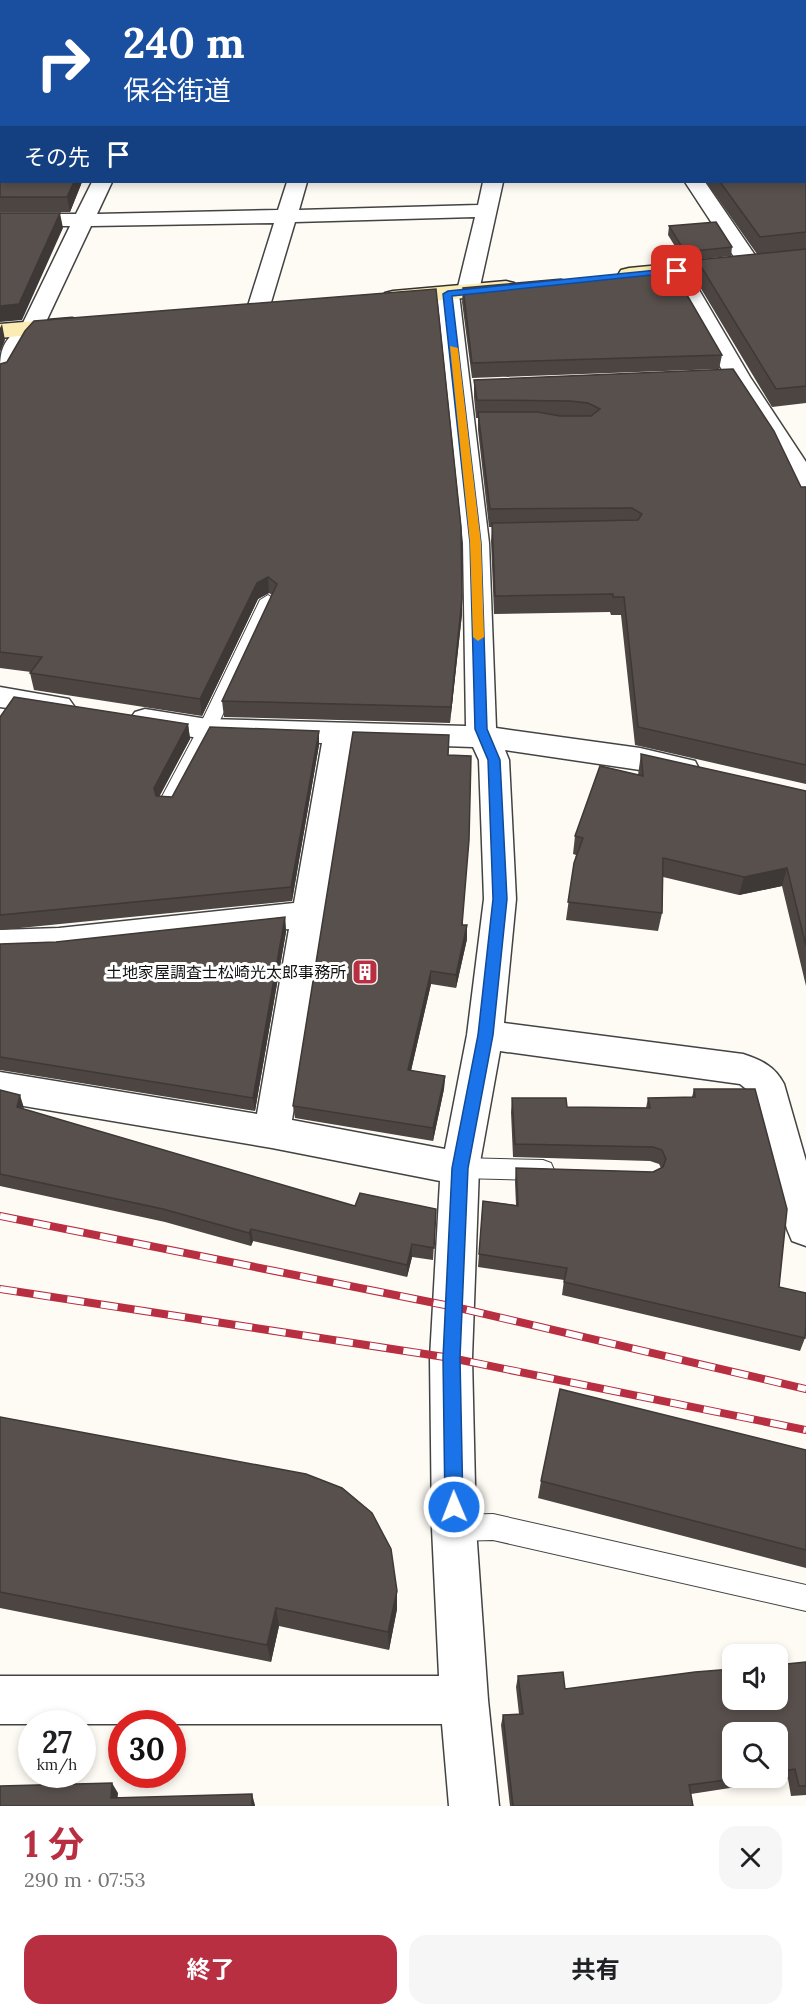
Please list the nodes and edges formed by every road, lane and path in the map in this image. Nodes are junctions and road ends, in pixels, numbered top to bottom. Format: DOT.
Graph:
graph roads {
  1 [pos="102,183"];
  2 [pos="297,183"];
  3 [pos="493,183"];
  4 [pos="696,183"];
  5 [pos="485,211"];
  6 [pos="286,215"];
  7 [pos="0,220"];
  8 [pos="83,221"];
  9 [pos="806,257"];
  10 [pos="750,264"];
  11 [pos="677,271"];
  12 [pos="608,278"];
  13 [pos="526,286"];
  14 [pos="458,293"];
  15 [pos="376,300"];
  16 [pos="281,308"];
  17 [pos="258,309"];
  18 [pos="234,311"];
  19 [pos="92,323"];
  20 [pos="32,328"];
  21 [pos="0,331"];
  22 [pos="0,372"];
  23 [pos="806,481"];
  24 [pos="268,600"];
  25 [pos="0,697"];
  26 [pos="80,709"];
  27 [pos="115,714"];
  28 [pos="207,729"];
  29 [pos="339,731"];
  30 [pos="484,737"];
  31 [pos="706,774"];
  32 [pos="167,804"];
  33 [pos="308,914"];
  34 [pos="0,943"];
  35 [pos="485,1035"];
  36 [pos="0,1087"];
  37 [pos="272,1132"];
  38 [pos="460,1168"];
  39 [pos="567,1171"];
  40 [pos="806,1229"];
  41 [pos="454,1528"];
  42 [pos="806,1598"];
  43 [pos="0,1700"];
  44 [pos="464,1700"];
  45 [pos="474,1806"];
  1 -- 8 [label="street"];
  2 -- 6 [label="street"];
  3 -- 5 [label="street"];
  4 -- 10 [label="street"];
  5 -- 6 [label="street"];
  5 -- 14 [label="street"];
  6 -- 8 [label="street"];
  6 -- 17 [label="street"];
  7 -- 8 [label="street"];
  8 -- 20 [label="street"];
  9 -- 10 [label="main road"];
  10 -- 11 [label="main road"];
  11 -- 12 [label="main road"];
  11 -- 23 [label="street"];
  13 -- 14 [label="main road"];
  14 -- 15 [label="main road"];
  14 -- 30 [label="street"];
  16 -- 17 [label="main road"];
  17 -- 18 [label="main road"];
  19 -- 20 [label="main road"];
  20 -- 21 [label="main road"];
  20 -- 22 [label="street"];
  24 -- 28 [label="lane"];
  25 -- 26 [label="street"];
  27 -- 28 [label="street"];
  28 -- 29 [label="street"];
  28 -- 32 [label="lane"];
  29 -- 30 [label="street"];
  29 -- 33 [label="street"];
  30 -- 31 [label="street"];
  30 -- 35 [label="street"];
  33 -- 34 [label="street"];
  33 -- 37 [label="street"];
  35 -- 38 [label="street"];
  35 -- 40 [label="street"];
  36 -- 37 [label="street"];
  37 -- 38 [label="street"];
  38 -- 39 [label="lane"];
  38 -- 41 [label="street"];
  41 -- 42 [label="lane"];
  41 -- 44 [label="street"];
  43 -- 44 [label="street"];
  44 -- 45 [label="street"];
}
